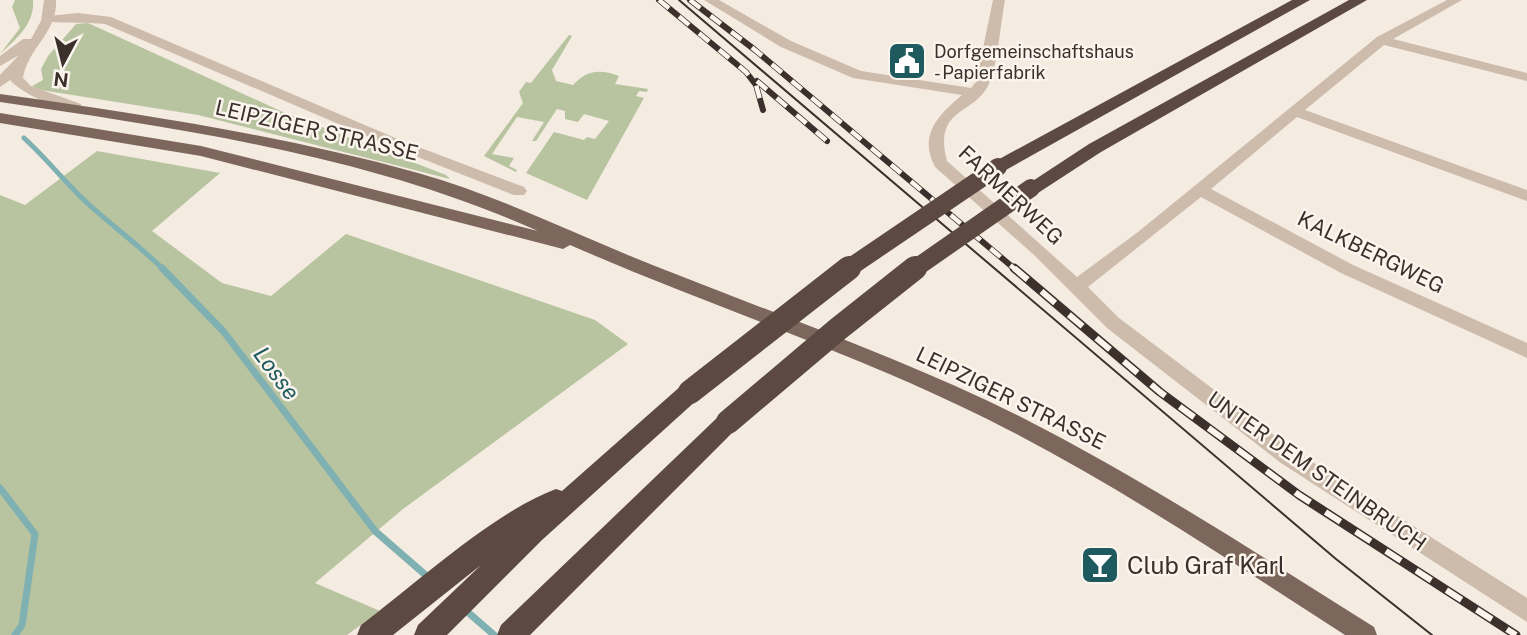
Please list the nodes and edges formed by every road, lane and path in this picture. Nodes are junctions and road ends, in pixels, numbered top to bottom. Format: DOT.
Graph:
graph roads {
  1 [pos="50,0"];
  2 [pos="710,0"];
  3 [pos="999,0"];
  4 [pos="1303,0"];
  5 [pos="1360,0"];
  6 [pos="1456,0"];
  7 [pos="49,20"];
  8 [pos="39,34"];
  9 [pos="1382,40"];
  10 [pos="0,62"];
  11 [pos="18,65"];
  12 [pos="1527,77"];
  13 [pos="0,83"];
  14 [pos="975,93"];
  15 [pos="0,98"];
  16 [pos="76,107"];
  17 [pos="1296,113"];
  18 [pos="0,118"];
  19 [pos="1198,190"];
  20 [pos="519,191"];
  21 [pos="1527,195"];
  22 [pos="610,255"];
  23 [pos="1075,288"];
  24 [pos="1113,323"];
  25 [pos="1527,351"];
  26 [pos="527,526"];
  27 [pos="1527,611"];
  28 [pos="371,635"];
  29 [pos="428,635"];
  30 [pos="511,635"];
  31 [pos="1366,635"];
  1 -- 7 [label="street"];
  2 -- 14 [label="street"];
  3 -- 14 [label="street"];
  4 -- 26 [label="highway, bridge"];
  5 -- 30 [label="highway, bridge"];
  6 -- 9 [label="street"];
  7 -- 8 [label="street"];
  7 -- 20 [label="street, LEIPZIGER STRASSE"];
  8 -- 10 [label="street"];
  8 -- 11 [label="street"];
  9 -- 12 [label="street"];
  9 -- 17 [label="street"];
  11 -- 13 [label="street"];
  11 -- 16 [label="street"];
  14 -- 23 [label="street, FARMERWEG"];
  15 -- 16 [label="main road, LEIPZIGER STRASSE"];
  16 -- 22 [label="main road, LEIPZIGER STRASSE"];
  17 -- 19 [label="street"];
  17 -- 21 [label="street"];
  18 -- 22 [label="main road, LEIPZIGER STRASSE"];
  19 -- 23 [label="street"];
  19 -- 25 [label="street, KALKBERGWEG"];
  22 -- 31 [label="main road, LEIPZIGER STRASSE"];
  23 -- 24 [label="street, FARMERWEG"];
  24 -- 27 [label="street, UNTER DEM STEINBRUCH"];
  26 -- 28 [label="highway"];
  26 -- 29 [label="highway"];
}
